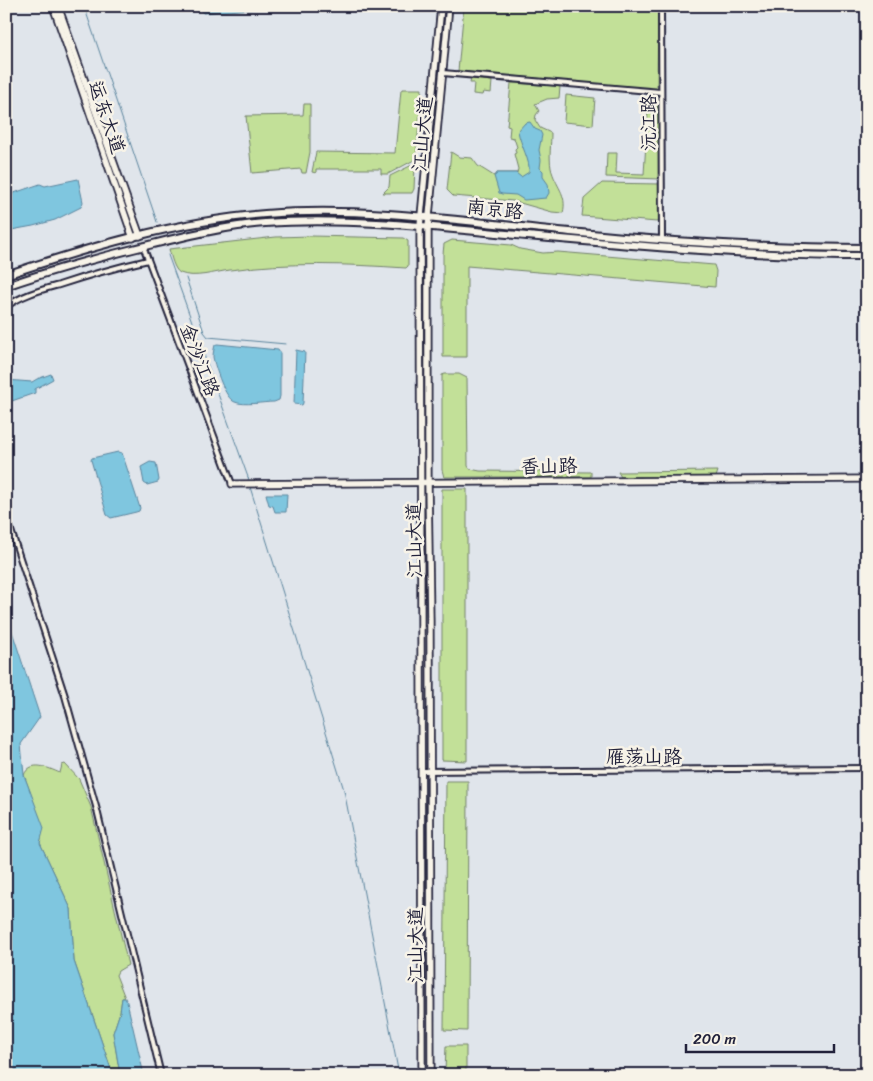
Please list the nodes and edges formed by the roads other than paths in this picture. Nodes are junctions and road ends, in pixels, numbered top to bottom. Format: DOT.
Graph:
graph roads {
  1 [pos="52,6"];
  2 [pos="58,6"];
  3 [pos="440,6"];
  4 [pos="449,6"];
  5 [pos="661,6"];
  6 [pos="443,73"];
  7 [pos="661,92"];
  8 [pos="420,217"];
  9 [pos="429,217"];
  10 [pos="420,226"];
  11 [pos="428,227"];
  12 [pos="137,237"];
  13 [pos="662,240"];
  14 [pos="143,246"];
  15 [pos="867,248"];
  16 [pos="867,256"];
  17 [pos="148,260"];
  18 [pos="6,275"];
  19 [pos="6,286"];
  20 [pos="6,307"];
  21 [pos="867,479"];
  22 [pos="420,482"];
  23 [pos="428,482"];
  24 [pos="232,484"];
  25 [pos="6,515"];
  26 [pos="867,768"];
  27 [pos="426,771"];
  28 [pos="161,1075"];
  29 [pos="422,1075"];
  30 [pos="430,1075"];
  1 -- 12 [label="street, 运东大道"];
  2 -- 12 [label="street, 运东大道"];
  3 -- 8 [label="street, 江山大道"];
  4 -- 6 [label="street, 江山大道"];
  5 -- 7 [label="street, 沅江路"];
  6 -- 7 [label="street"];
  6 -- 9 [label="street, 江山大道"];
  7 -- 13 [label="street, 沅江路"];
  8 -- 9 [label="main road, 南京路"];
  8 -- 10 [label="street, 江山大道"];
  8 -- 12 [label="main road, 南京路"];
  9 -- 11 [label="street, 江山大道"];
  9 -- 13 [label="main road, 南京路"];
  10 -- 11 [label="main road, 南京路"];
  10 -- 14 [label="main road, 南京路"];
  10 -- 22 [label="street, 江山大道"];
  11 -- 16 [label="main road, 南京路"];
  11 -- 23 [label="street, 江山大道"];
  12 -- 18 [label="main road, 南京路"];
  13 -- 15 [label="main road, 南京路"];
  14 -- 17 [label="street, 金沙江路"];
  14 -- 19 [label="main road, 南京路"];
  17 -- 20 [label="street"];
  17 -- 24 [label="street, 金沙江路"];
  21 -- 23 [label="street, 香山路"];
  22 -- 23 [label="street, 香山路"];
  22 -- 24 [label="street, 香山路"];
  22 -- 27 [label="street, 江山大道"];
  23 -- 27 [label="street, 江山大道"];
  25 -- 28 [label="street"];
  26 -- 27 [label="street, 雁荡山路"];
  27 -- 29 [label="street, 江山大道"];
  27 -- 30 [label="street, 江山大道"];
}
